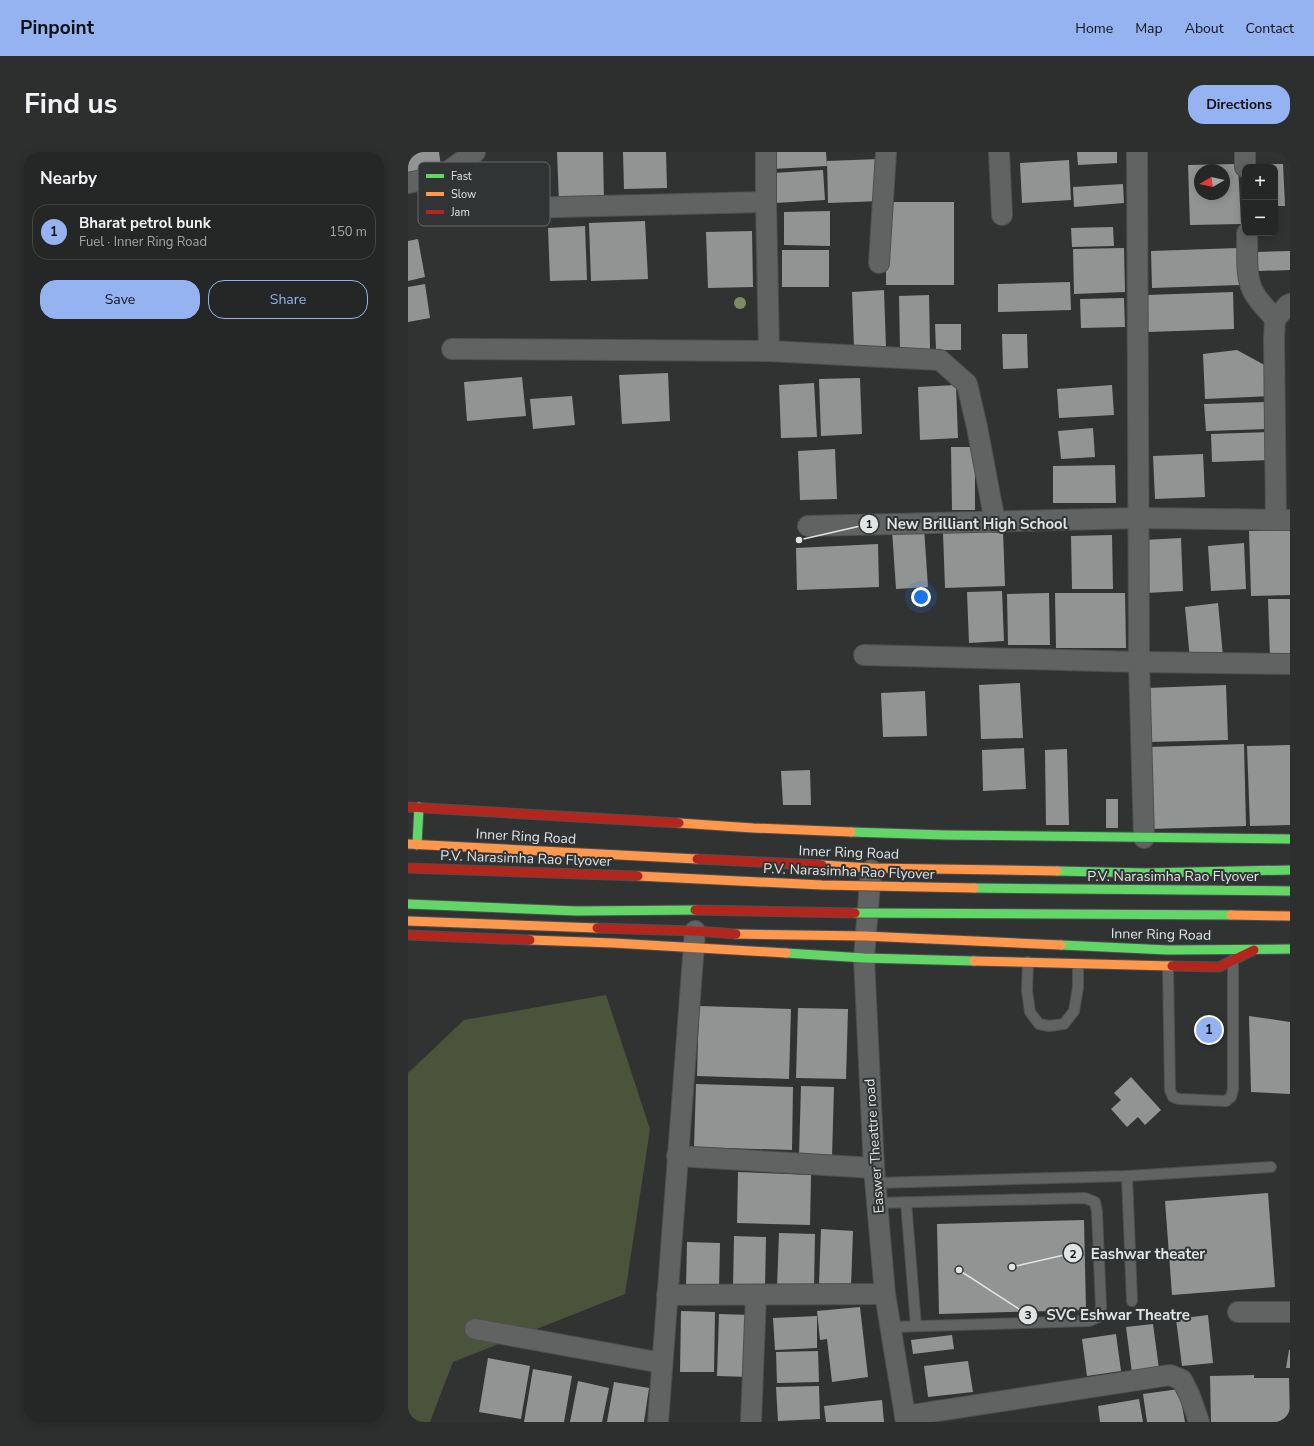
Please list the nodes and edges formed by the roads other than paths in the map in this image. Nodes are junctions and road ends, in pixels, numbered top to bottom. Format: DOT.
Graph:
graph roads {
  1 [pos="475,152"];
  2 [pos="766,152"];
  3 [pos="886,152"];
  4 [pos="999,152"];
  5 [pos="1137,152"];
  6 [pos="1245,152"];
  7 [pos="461,162"];
  8 [pos="1245,164"];
  9 [pos="418,181"];
  10 [pos="408,183"];
  11 [pos="766,202"];
  12 [pos="550,207"];
  13 [pos="1002,215"];
  14 [pos="1247,236"];
  15 [pos="879,263"];
  16 [pos="1290,304"];
  17 [pos="1275,319"];
  18 [pos="452,349"];
  19 [pos="769,351"];
  20 [pos="1140,518"];
  21 [pos="1283,520"];
  22 [pos="995,522"];
  23 [pos="808,526"];
  24 [pos="864,655"];
  25 [pos="1139,662"];
  26 [pos="1290,664"];
  27 [pos="408,807"];
  28 [pos="419,807"];
  29 [pos="1144,838"];
  30 [pos="1290,839"];
  31 [pos="413,844"];
  32 [pos="408,868"];
  33 [pos="871,868"];
  34 [pos="1290,870"];
  35 [pos="1290,891"];
  36 [pos="408,904"];
  37 [pos="1290,916"];
  38 [pos="408,921"];
  39 [pos="408,935"];
  40 [pos="865,936"];
  41 [pos="694,939"];
  42 [pos="1290,949"];
  43 [pos="1254,950"];
  44 [pos="864,958"];
  45 [pos="1233,960"];
  46 [pos="1028,962"];
  47 [pos="1078,964"];
  48 [pos="1168,966"];
  49 [pos="677,1156"];
  50 [pos="1271,1167"];
  51 [pos="875,1175"];
  52 [pos="1127,1176"];
  53 [pos="906,1202"];
  54 [pos="877,1203"];
  55 [pos="885,1294"];
  56 [pos="667,1295"];
  57 [pos="756,1295"];
  58 [pos="1132,1301"];
  59 [pos="1238,1312"];
  60 [pos="1290,1312"];
  61 [pos="916,1326"];
  62 [pos="891,1327"];
  63 [pos="475,1329"];
  64 [pos="662,1362"];
  65 [pos="905,1419"];
  66 [pos="658,1422"];
  67 [pos="751,1422"];
  68 [pos="1199,1422"];
  1 -- 7 [label="street"];
  2 -- 11 [label="street"];
  3 -- 15 [label="street"];
  4 -- 13 [label="street"];
  5 -- 20 [label="street"];
  6 -- 8 [label="street"];
  9 -- 10 [label="street"];
  11 -- 12 [label="street"];
  11 -- 19 [label="street"];
  14 -- 17 [label="street"];
  16 -- 17 [label="street"];
  17 -- 21 [label="street"];
  18 -- 19 [label="street"];
  19 -- 22 [label="street"];
  20 -- 21 [label="street"];
  20 -- 22 [label="street"];
  20 -- 25 [label="street"];
  22 -- 23 [label="street"];
  24 -- 25 [label="street"];
  25 -- 26 [label="street"];
  25 -- 29 [label="street"];
  27 -- 28 [label="main road"];
  28 -- 29 [label="main road"];
  28 -- 31 [label="main road"];
  29 -- 30 [label="main road"];
  31 -- 33 [label="main road, Inner Ring Road"];
  32 -- 35 [label="main road, P.V. Narasimha Rao Flyover, bridge"];
  33 -- 34 [label="main road, Inner Ring Road"];
  33 -- 40 [label="street, Easwer Theattre road"];
  36 -- 37 [label="main road, bridge"];
  38 -- 41 [label="main road, Inner Ring Road"];
  39 -- 41 [label="main road"];
  40 -- 41 [label="main road, Inner Ring Road"];
  40 -- 43 [label="main road, Inner Ring Road"];
  40 -- 44 [label="street, Easwer Theattre road"];
  41 -- 44 [label="main road"];
  41 -- 49 [label="street"];
  42 -- 43 [label="main road, Inner Ring Road"];
  43 -- 45 [label="main road"];
  44 -- 46 [label="main road"];
  44 -- 51 [label="street, Easwer Theattre road"];
  45 -- 48 [label="main road"];
  45 -- 48 [label="lane"];
  46 -- 47 [label="main road"];
  46 -- 47 [label="lane"];
  47 -- 48 [label="main road"];
  49 -- 51 [label="street"];
  49 -- 56 [label="street"];
  50 -- 52 [label="lane"];
  51 -- 52 [label="lane"];
  51 -- 54 [label="street, Easwer Theattre road"];
  52 -- 58 [label="lane"];
  53 -- 54 [label="lane"];
  53 -- 61 [label="lane"];
  53 -- 61 [label="lane"];
  54 -- 55 [label="street, Easwer Theattre road"];
  55 -- 57 [label="street"];
  55 -- 62 [label="street, Easwer Theattre road"];
  56 -- 57 [label="street"];
  56 -- 64 [label="street"];
  57 -- 67 [label="street"];
  59 -- 60 [label="street"];
  61 -- 62 [label="lane"];
  62 -- 65 [label="street, Easwer Theattre road"];
  63 -- 64 [label="street"];
  64 -- 66 [label="street"];
  65 -- 68 [label="street"];
}
